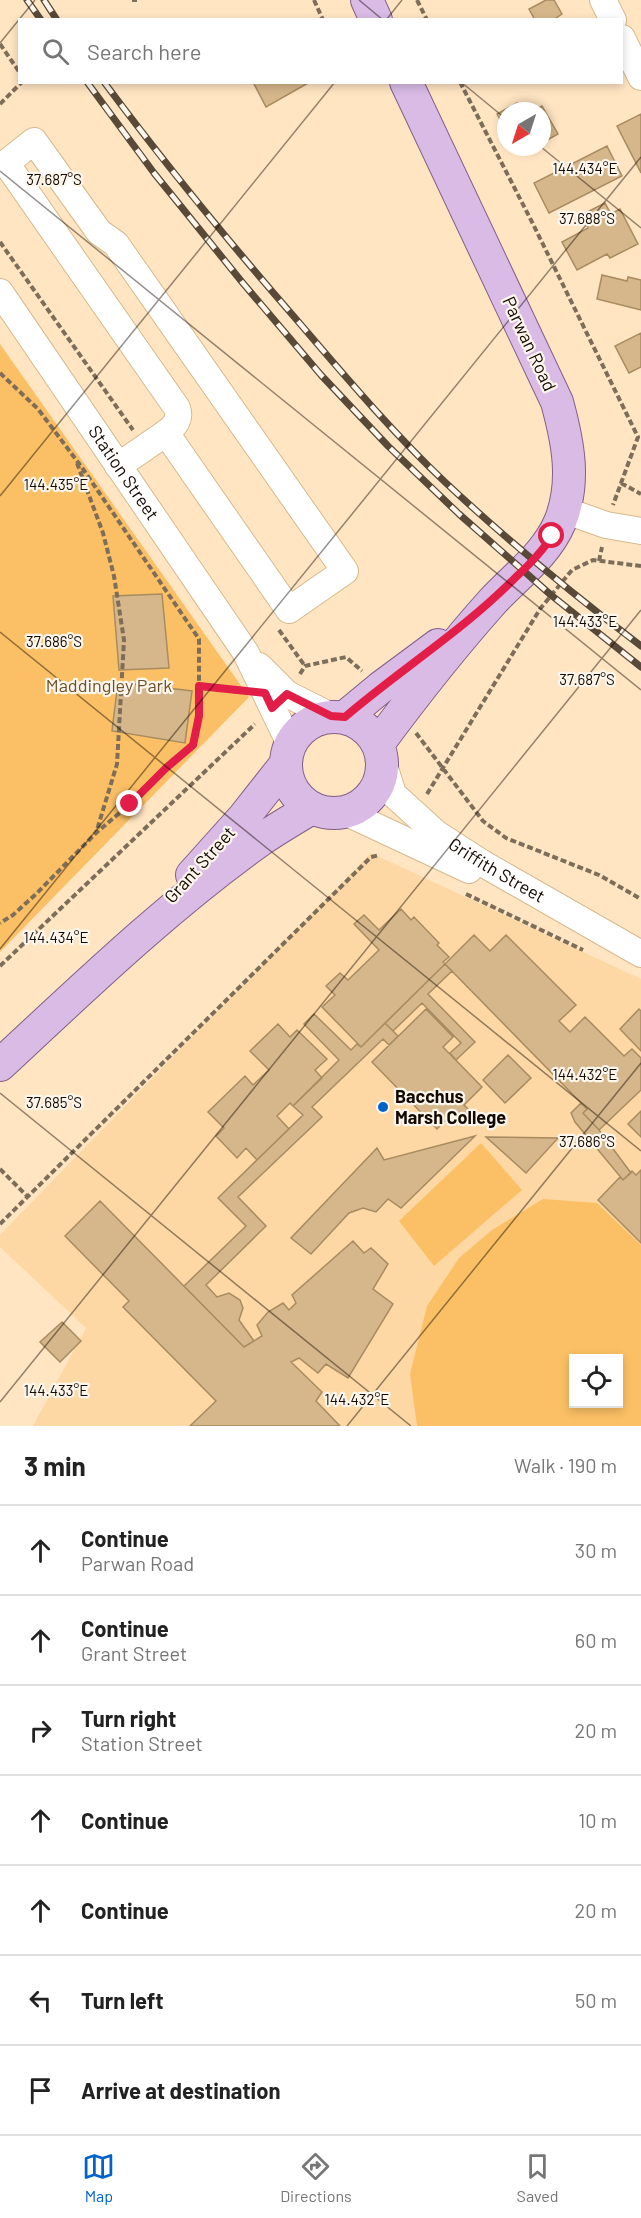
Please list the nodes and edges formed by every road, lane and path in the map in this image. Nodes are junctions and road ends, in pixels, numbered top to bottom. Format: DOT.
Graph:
graph roads {
  1 [pos="132,0"];
  2 [pos="136,0"];
  3 [pos="314,0"];
  4 [pos="367,0"];
  5 [pos="417,0"];
  6 [pos="603,0"];
  7 [pos="322,18"];
  8 [pos="375,18"];
  9 [pos="426,18"];
  10 [pos="612,18"];
  11 [pos="623,42"];
  12 [pos="0,44"];
  13 [pos="18,70"];
  14 [pos="641,77"];
  15 [pos="20,84"];
  16 [pos="407,84"];
  17 [pos="461,84"];
  18 [pos="0,104"];
  19 [pos="0,292"];
  20 [pos="0,373"];
  21 [pos="166,433"];
  22 [pos="75,458"];
  23 [pos="118,466"];
  24 [pos="621,483"];
  25 [pos="641,494"];
  26 [pos="564,510"];
  27 [pos="606,525"];
  28 [pos="641,531"];
  29 [pos="599,561"];
  30 [pos="641,566"];
  31 [pos="495,599"];
  32 [pos="305,666"];
  33 [pos="199,686"];
  34 [pos="275,698"];
  35 [pos="400,713"];
  36 [pos="338,717"];
  37 [pos="380,752"];
  38 [pos="288,754"];
  39 [pos="444,768"];
  40 [pos="312,808"];
  41 [pos="345,812"];
  42 [pos="96,833"];
  43 [pos="386,857"];
  44 [pos="461,892"];
  45 [pos="641,899"];
  46 [pos="0,922"];
  47 [pos="588,952"];
  48 [pos="641,955"];
  49 [pos="112,962"];
  50 [pos="0,966"];
  51 [pos="0,1065"];
  52 [pos="0,1169"];
  53 [pos="27,1196"];
  54 [pos="0,1224"];
  1 -- 2 [label="path"];
  3 -- 7 [label="path"];
  4 -- 8 [label="main road"];
  5 -- 9 [label="path"];
  6 -- 10 [label="street"];
  11 -- 14 [label="street"];
  12 -- 13 [label="path"];
  15 -- 18 [label="path"];
  16 -- 26 [label="main road, Parwan Road"];
  17 -- 24 [label="path"];
  19 -- 23 [label="street, Station Street"];
  20 -- 22 [label="path"];
  21 -- 21 [label="street"];
  21 -- 23 [label="street"];
  22 -- 33 [label="path"];
  22 -- 42 [label="path"];
  23 -- 34 [label="street, Station Street"];
  24 -- 25 [label="path"];
  24 -- 27 [label="path"];
  26 -- 27 [label="street"];
  26 -- 31 [label="main road, Parwan Road"];
  27 -- 28 [label="street"];
  27 -- 29 [label="path"];
  29 -- 30 [label="path"];
  29 -- 39 [label="path"];
  31 -- 35 [label="main road"];
  31 -- 36 [label="main road"];
  32 -- 34 [label="path"];
  33 -- 34 [label="path"];
  33 -- 42 [label="path"];
  34 -- 36 [label="street, Station Street"];
  34 -- 38 [label="street, Station Street"];
  34 -- 50 [label="path"];
  35 -- 37 [label="main road"];
  35 -- 39 [label="path"];
  36 -- 37 [label="main road"];
  36 -- 38 [label="main road"];
  37 -- 41 [label="main road"];
  37 -- 48 [label="street, Griffith Street"];
  38 -- 40 [label="main road"];
  38 -- 49 [label="main road, Grant Street"];
  39 -- 45 [label="path"];
  40 -- 41 [label="main road"];
  40 -- 49 [label="main road, Grant Street"];
  41 -- 48 [label="street, Griffith Street"];
  42 -- 46 [label="path"];
  43 -- 53 [label="path"];
  44 -- 47 [label="path"];
  49 -- 51 [label="main road, Grant Street"];
  52 -- 53 [label="path"];
  53 -- 54 [label="path"];
}
